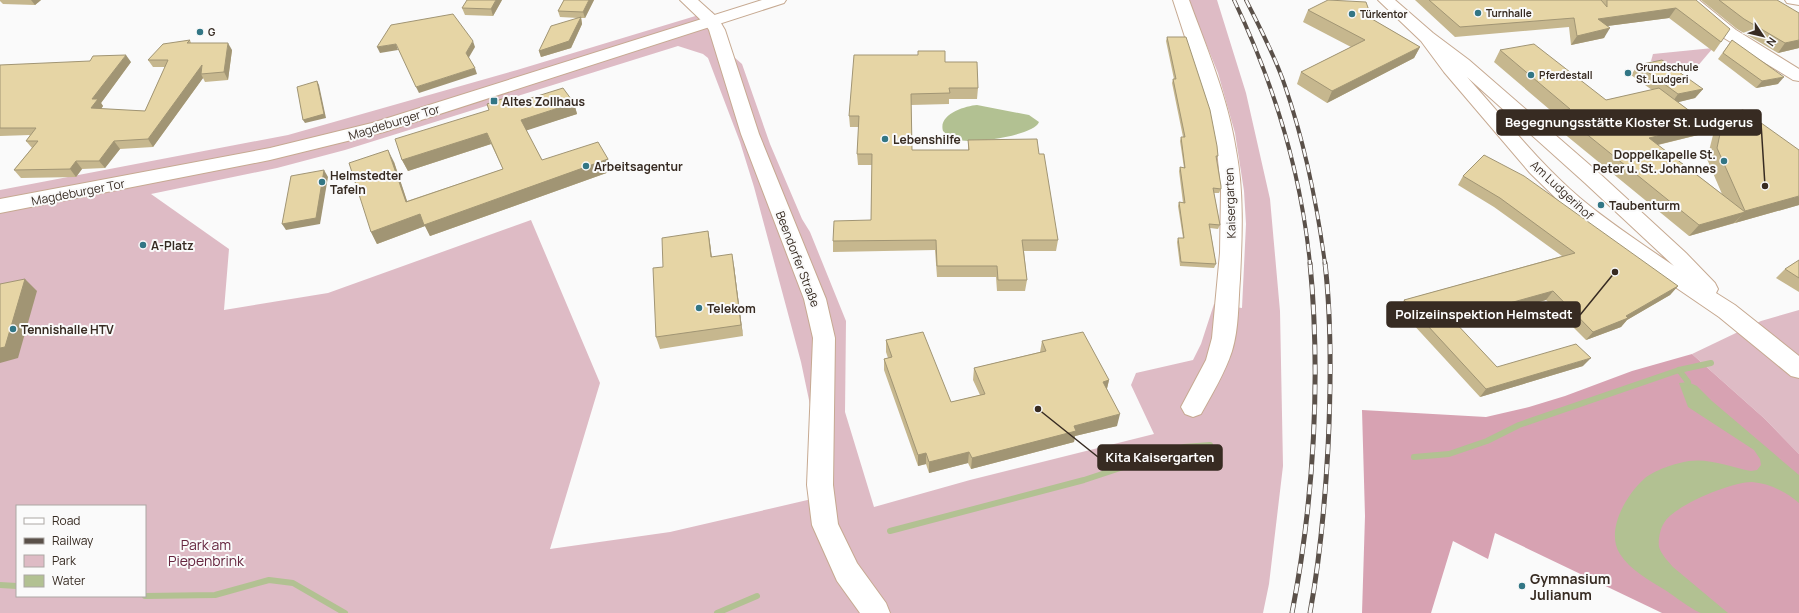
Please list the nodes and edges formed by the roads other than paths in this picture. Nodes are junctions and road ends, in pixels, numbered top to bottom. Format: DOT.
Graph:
graph roads {
  1 [pos="688,0"];
  2 [pos="778,0"];
  3 [pos="1181,0"];
  4 [pos="1386,0"];
  5 [pos="1689,0"];
  6 [pos="1793,0"];
  7 [pos="1799,0"];
  8 [pos="712,20"];
  9 [pos="1427,37"];
  10 [pos="1799,76"];
  11 [pos="0,206"];
  12 [pos="1727,311"];
  13 [pos="1799,369"];
  14 [pos="1193,407"];
  15 [pos="876,613"];
  1 -- 8 [label="main road"];
  2 -- 8 [label="main road, Magdeburger Tor"];
  3 -- 14 [label="main road, Kaisergarten"];
  4 -- 9 [label="main road, Am Ludgerihof"];
  5 -- 10 [label="main road"];
  6 -- 7 [label="main road"];
  8 -- 11 [label="main road, Magdeburger Tor"];
  8 -- 15 [label="main road, Beendorfer Straße"];
  9 -- 12 [label="main road, Am Ludgerihof"];
  9 -- 12 [label="main road, Am Ludgerihof"];
  12 -- 13 [label="main road, Am Ludgerihof"];
}
